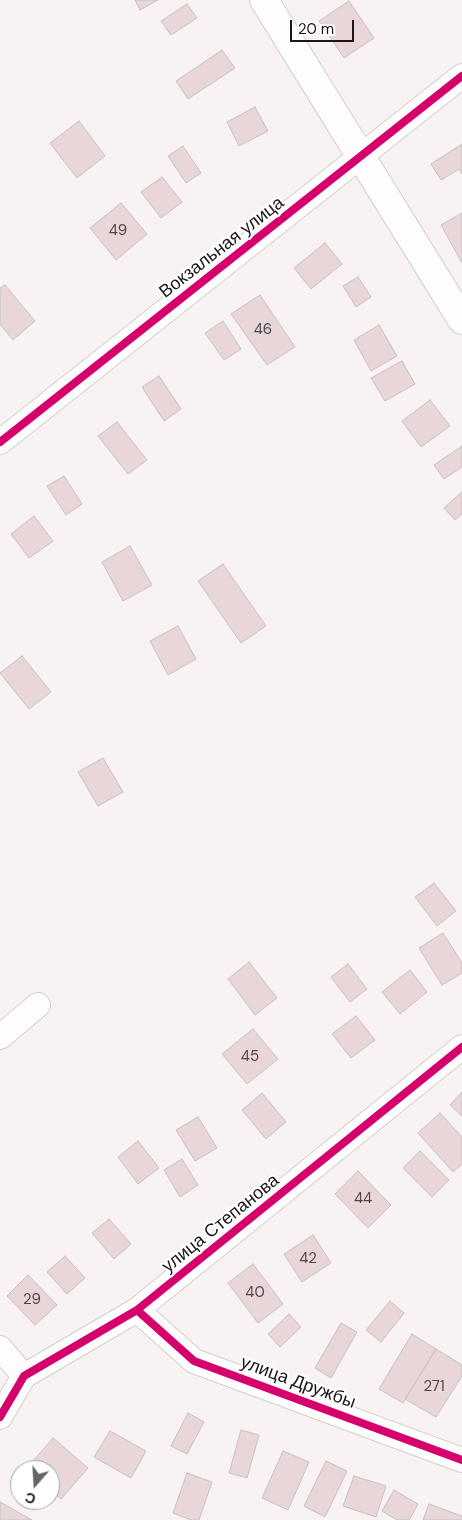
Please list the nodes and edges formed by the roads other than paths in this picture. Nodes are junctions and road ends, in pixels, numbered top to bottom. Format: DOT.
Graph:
graph roads {
  1 [pos="264,0"];
  2 [pos="462,76"];
  3 [pos="361,158"];
  4 [pos="462,320"];
  5 [pos="0,442"];
  6 [pos="38,1004"];
  7 [pos="0,1037"];
  8 [pos="462,1048"];
  9 [pos="137,1310"];
  10 [pos="0,1348"];
  11 [pos="24,1376"];
  12 [pos="0,1417"];
  13 [pos="462,1460"];
  1 -- 3 [label="street"];
  2 -- 3 [label="street, Вокзальная улица"];
  3 -- 4 [label="street"];
  3 -- 5 [label="street, Вокзальная улица"];
  6 -- 7 [label="street"];
  8 -- 9 [label="street, улица Степанова"];
  9 -- 11 [label="street, улица Степанова"];
  9 -- 13 [label="street, улица Дружбы"];
  10 -- 11 [label="street"];
  11 -- 12 [label="street, улица Степанова"];
}
